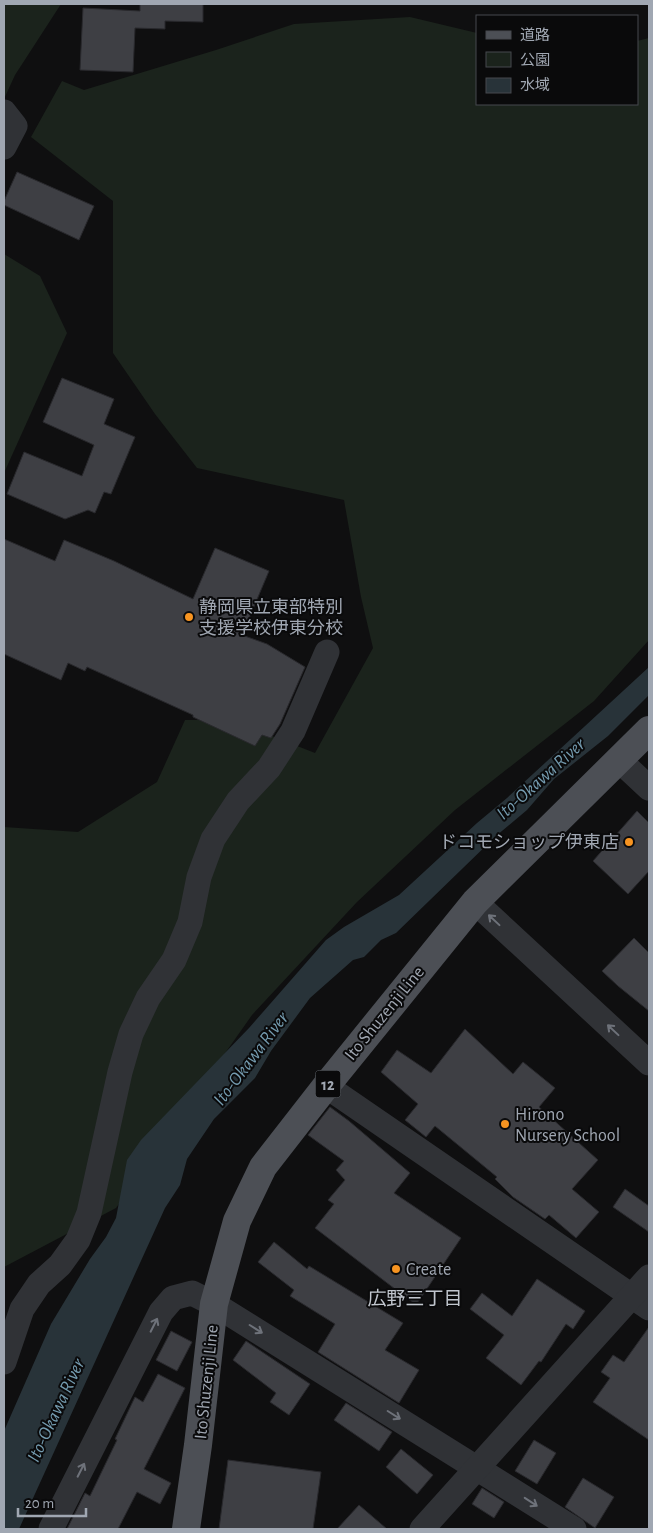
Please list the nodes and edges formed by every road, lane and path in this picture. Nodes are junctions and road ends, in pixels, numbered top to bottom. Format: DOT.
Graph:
graph roads {
  1 [pos="4,112"];
  2 [pos="4,147"];
  3 [pos="327,652"];
  4 [pos="649,730"];
  5 [pos="619,760"];
  6 [pos="649,788"];
  7 [pos="474,902"];
  8 [pos="649,1063"];
  9 [pos="326,1086"];
  10 [pos="649,1277"];
  11 [pos="641,1302"];
  12 [pos="214,1304"];
  13 [pos="4,1362"];
  14 [pos="477,1467"];
  15 [pos="51,1529"];
  16 [pos="186,1529"];
  17 [pos="422,1529"];
  18 [pos="574,1529"];
  1 -- 2 [label="street"];
  3 -- 13 [label="street"];
  4 -- 5 [label="main road, Ito Shuzenji Line / 12"];
  5 -- 6 [label="street"];
  5 -- 7 [label="main road, Ito Shuzenji Line / 12"];
  8 -- 7 [label="street, one-way"];
  7 -- 9 [label="main road, Ito Shuzenji Line / 12"];
  9 -- 11 [label="street"];
  9 -- 12 [label="main road, Ito Shuzenji Line / 12"];
  10 -- 11 [label="street"];
  11 -- 14 [label="street"];
  12 -- 14 [label="street, one-way"];
  15 -- 12 [label="street, one-way"];
  12 -- 16 [label="main road, Ito Shuzenji Line / 12"];
  14 -- 17 [label="street"];
  14 -- 18 [label="street, one-way"];
}
